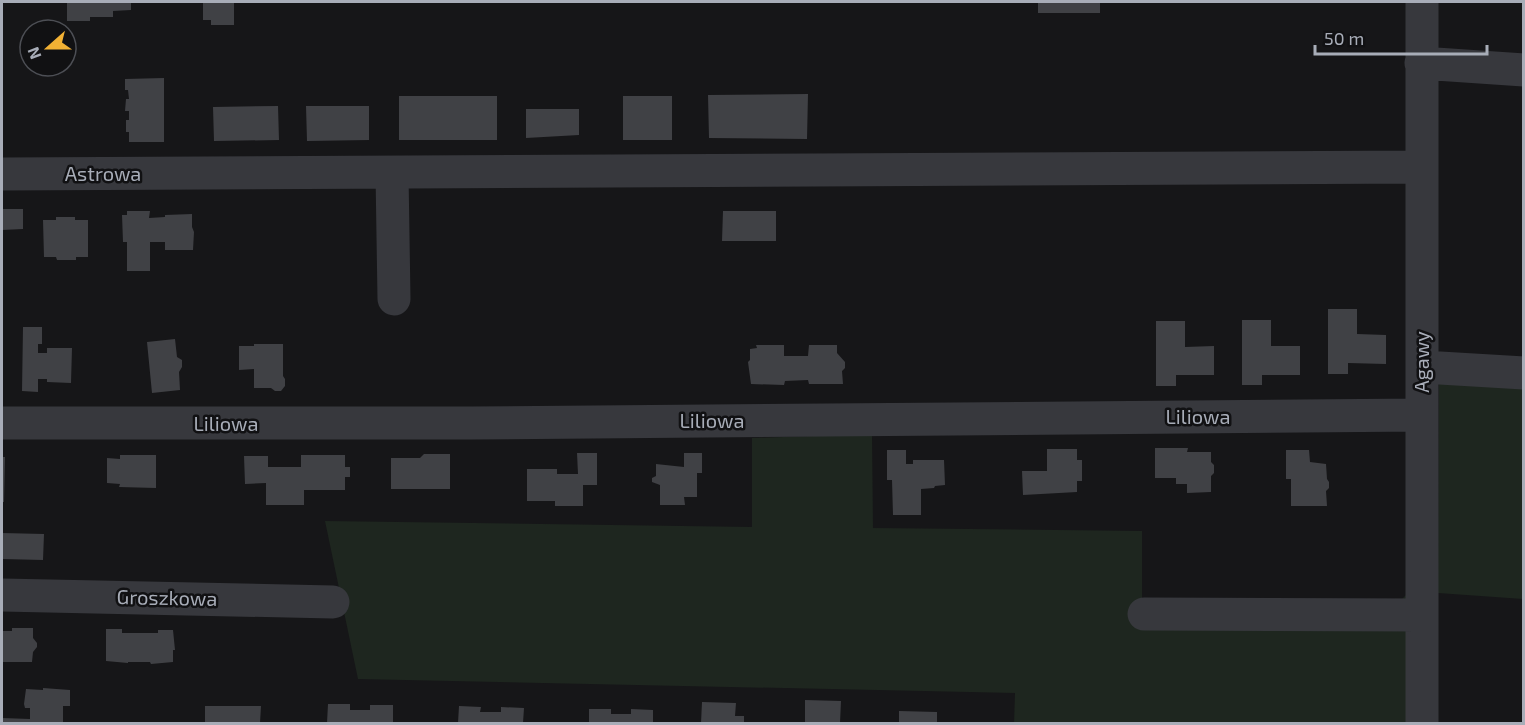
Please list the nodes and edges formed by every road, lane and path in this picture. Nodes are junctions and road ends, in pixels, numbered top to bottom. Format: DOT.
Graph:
graph roads {
  1 [pos="1422,2"];
  2 [pos="1422,63"];
  3 [pos="1524,70"];
  4 [pos="1421,167"];
  5 [pos="392,173"];
  6 [pos="2,174"];
  7 [pos="394,299"];
  8 [pos="1423,367"];
  9 [pos="1524,373"];
  10 [pos="1422,415"];
  11 [pos="2,423"];
  12 [pos="2,595"];
  13 [pos="333,602"];
  14 [pos="1144,614"];
  15 [pos="1422,615"];
  16 [pos="1422,723"];
  1 -- 2 [label="street, Agawy"];
  2 -- 3 [label="street"];
  2 -- 4 [label="street, Agawy"];
  4 -- 5 [label="street, Astrowa"];
  4 -- 8 [label="street, Agawy"];
  5 -- 6 [label="street, Astrowa"];
  5 -- 7 [label="street"];
  8 -- 9 [label="street"];
  8 -- 10 [label="street, Agawy"];
  10 -- 11 [label="street, Liliowa"];
  10 -- 15 [label="street, Agawy"];
  12 -- 13 [label="street, Groszkowa"];
  14 -- 15 [label="street"];
  15 -- 16 [label="street, Agawy"];
}
